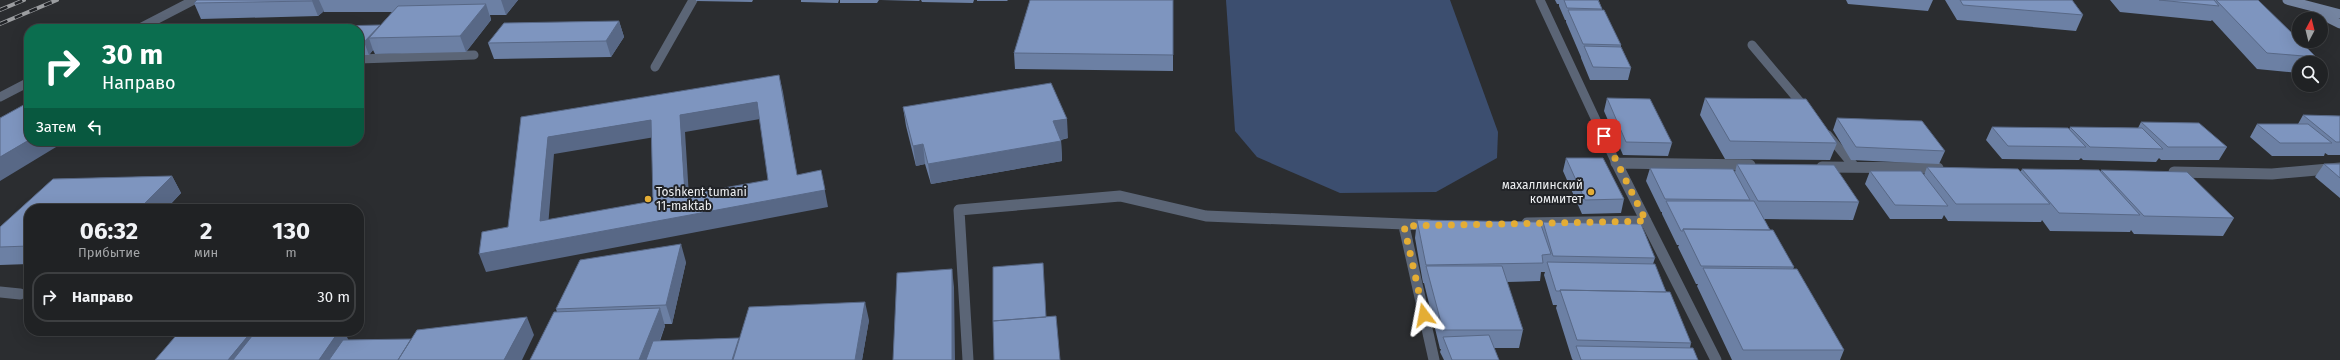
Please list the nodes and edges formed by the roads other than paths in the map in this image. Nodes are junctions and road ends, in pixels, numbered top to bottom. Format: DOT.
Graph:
graph roads {
  1 [pos="194,0"];
  2 [pos="693,0"];
  3 [pos="1540,0"];
  4 [pos="2291,1"];
  5 [pos="2340,14"];
  6 [pos="148,24"];
  7 [pos="2340,24"];
  8 [pos="1752,45"];
  9 [pos="474,55"];
  10 [pos="364,59"];
  11 [pos="655,67"];
  12 [pos="24,84"];
  13 [pos="0,96"];
  14 [pos="1813,118"];
  15 [pos="1824,130"];
  16 [pos="1616,163"];
  17 [pos="1759,166"];
  18 [pos="1815,166"];
  19 [pos="1854,167"];
  20 [pos="2340,168"];
  21 [pos="1949,169"];
  22 [pos="2162,172"];
  23 [pos="1646,221"];
  24 [pos="1513,224"];
  25 [pos="1443,225"];
  26 [pos="1404,226"];
  27 [pos="0,292"];
  28 [pos="20,294"];
  29 [pos="968,360"];
  30 [pos="1434,360"];
  31 [pos="1716,360"];
  1 -- 6 [label="street"];
  2 -- 11 [label="street"];
  3 -- 16 [label="street"];
  4 -- 5 [label="main road"];
  4 -- 7 [label="main road"];
  8 -- 14 [label="street"];
  9 -- 10 [label="street"];
  12 -- 13 [label="street"];
  15 -- 19 [label="street"];
  16 -- 17 [label="street"];
  16 -- 23 [label="street"];
  18 -- 19 [label="street"];
  19 -- 21 [label="street"];
  20 -- 22 [label="street"];
  23 -- 24 [label="street"];
  23 -- 31 [label="street"];
  25 -- 26 [label="street"];
  26 -- 29 [label="street"];
  26 -- 30 [label="street"];
  27 -- 28 [label="street"];
}
